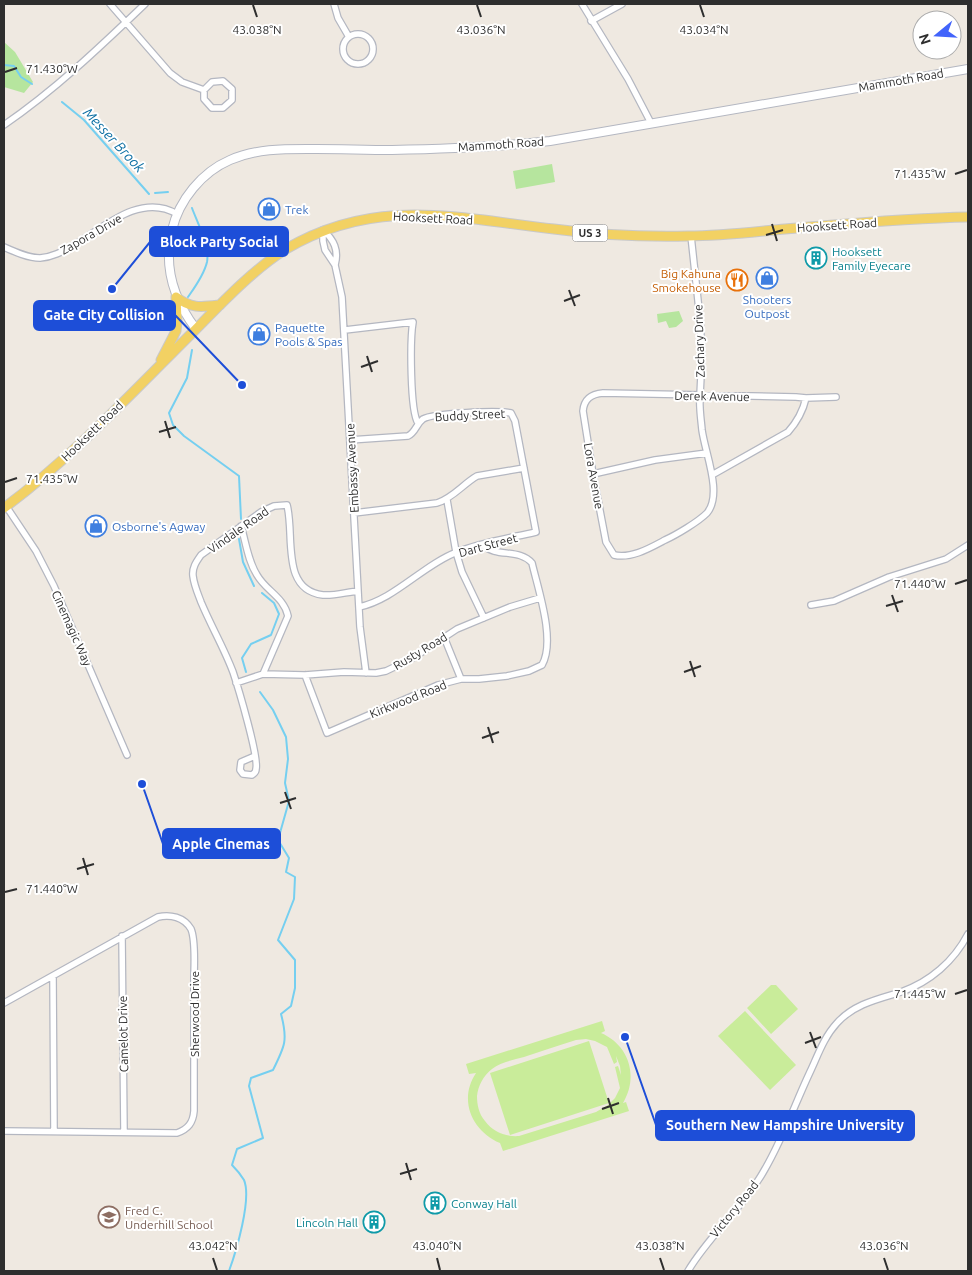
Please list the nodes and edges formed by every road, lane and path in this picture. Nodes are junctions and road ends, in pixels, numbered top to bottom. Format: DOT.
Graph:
graph roads {
  1 [pos="110,4"];
  2 [pos="145,4"];
  3 [pos="334,4"];
  4 [pos="582,4"];
  5 [pos="622,4"];
  6 [pos="591,21"];
  7 [pos="126,22"];
  8 [pos="349,38"];
  9 [pos="968,69"];
  10 [pos="204,90"];
  11 [pos="651,123"];
  12 [pos="4,125"];
  13 [pos="177,214"];
  14 [pos="968,217"];
  15 [pos="323,230"];
  16 [pos="691,236"];
  17 [pos="4,246"];
  18 [pos="335,265"];
  19 [pos="176,297"];
  20 [pos="220,305"];
  21 [pos="196,329"];
  22 [pos="345,330"];
  23 [pos="159,366"];
  24 [pos="700,396"];
  25 [pos="589,397"];
  26 [pos="836,397"];
  27 [pos="806,398"];
  28 [pos="418,423"];
  29 [pos="350,440"];
  30 [pos="707,453"];
  31 [pos="524,468"];
  32 [pos="593,474"];
  33 [pos="712,475"];
  34 [pos="446,500"];
  35 [pos="5,507"];
  36 [pos="354,513"];
  37 [pos="242,526"];
  38 [pos="483,545"];
  39 [pos="968,545"];
  40 [pos="456,552"];
  41 [pos="614,555"];
  42 [pos="358,591"];
  43 [pos="540,598"];
  44 [pos="810,605"];
  45 [pos="359,608"];
  46 [pos="484,618"];
  47 [pos="444,637"];
  48 [pos="366,673"];
  49 [pos="263,674"];
  50 [pos="305,675"];
  51 [pos="461,679"];
  52 [pos="236,683"];
  53 [pos="127,755"];
  54 [pos="255,756"];
  55 [pos="968,934"];
  56 [pos="122,936"];
  57 [pos="53,976"];
  58 [pos="4,1003"];
  59 [pos="4,1131"];
  60 [pos="54,1131"];
  61 [pos="124,1132"];
  62 [pos="688,1271"];
  1 -- 7 [label="street"];
  2 -- 7 [label="street"];
  3 -- 8 [label="street"];
  4 -- 6 [label="street"];
  5 -- 6 [label="street"];
  6 -- 11 [label="street"];
  7 -- 10 [label="street"];
  7 -- 12 [label="street"];
  8 -- 8 [label="street"];
  9 -- 11 [label="main road, Mammoth Road"];
  10 -- 10 [label="street"];
  11 -- 13 [label="main road, Mammoth Road"];
  13 -- 17 [label="street, Zapora Drive"];
  13 -- 19 [label="main road, Mammoth Road"];
  14 -- 16 [label="main road, Hooksett Road / US 3"];
  15 -- 16 [label="main road, Hooksett Road / US 3"];
  15 -- 18 [label="street, Embassy Avenue"];
  15 -- 18 [label="street, Embassy Avenue"];
  15 -- 20 [label="main road, Hooksett Road / US 3"];
  16 -- 24 [label="street, Zachary Drive"];
  18 -- 22 [label="street, Embassy Avenue"];
  19 -- 20 [label="main road"];
  19 -- 21 [label="main road, Mammoth Road"];
  19 -- 23 [label="main road"];
  20 -- 21 [label="main road, Hooksett Road / US 3"];
  21 -- 23 [label="main road, Hooksett Road / US 3"];
  22 -- 28 [label="street"];
  22 -- 29 [label="street, Embassy Avenue"];
  23 -- 35 [label="main road, Hooksett Road / US 3"];
  24 -- 25 [label="street, Derek Avenue"];
  24 -- 27 [label="street, Derek Avenue"];
  24 -- 30 [label="street, Zachary Drive"];
  25 -- 32 [label="street, Lora Avenue"];
  26 -- 27 [label="street, Derek Avenue"];
  27 -- 33 [label="street"];
  28 -- 29 [label="street, Buddy Street"];
  28 -- 31 [label="street, Buddy Street"];
  29 -- 36 [label="street, Embassy Avenue"];
  30 -- 32 [label="street"];
  30 -- 33 [label="street, Zachary Drive"];
  31 -- 34 [label="street"];
  31 -- 38 [label="street, Dart Street"];
  32 -- 41 [label="street, Lora Avenue"];
  33 -- 41 [label="street, Zachary Drive"];
  34 -- 36 [label="street"];
  34 -- 40 [label="street"];
  35 -- 53 [label="street, Cinemagic Way"];
  36 -- 42 [label="street, Embassy Avenue"];
  37 -- 42 [label="street, Vindale Road"];
  37 -- 49 [label="street"];
  37 -- 52 [label="street, Vindale Road"];
  38 -- 40 [label="street, Dart Street"];
  38 -- 43 [label="street"];
  39 -- 44 [label="street"];
  40 -- 45 [label="street, Dart Street"];
  40 -- 46 [label="street"];
  42 -- 45 [label="street, Embassy Avenue"];
  43 -- 46 [label="street, Rusty Road"];
  43 -- 51 [label="street, Kirkwood Road"];
  45 -- 48 [label="street, Embassy Avenue"];
  46 -- 47 [label="street, Rusty Road"];
  47 -- 48 [label="street, Rusty Road"];
  47 -- 51 [label="street"];
  48 -- 50 [label="street, Rusty Road"];
  49 -- 50 [label="street, Rusty Road"];
  49 -- 52 [label="street, Rusty Road"];
  50 -- 51 [label="street, Kirkwood Road"];
  52 -- 54 [label="street, Vindale Road"];
  55 -- 62 [label="street, Victory Road"];
  56 -- 57 [label="street, Sherwood Drive"];
  56 -- 61 [label="street, Camelot Drive"];
  56 -- 61 [label="street, Sherwood Drive"];
  57 -- 58 [label="street, Sherwood Drive"];
  57 -- 60 [label="street"];
  59 -- 60 [label="street, Sherwood Drive"];
  60 -- 61 [label="street, Sherwood Drive"];
}
